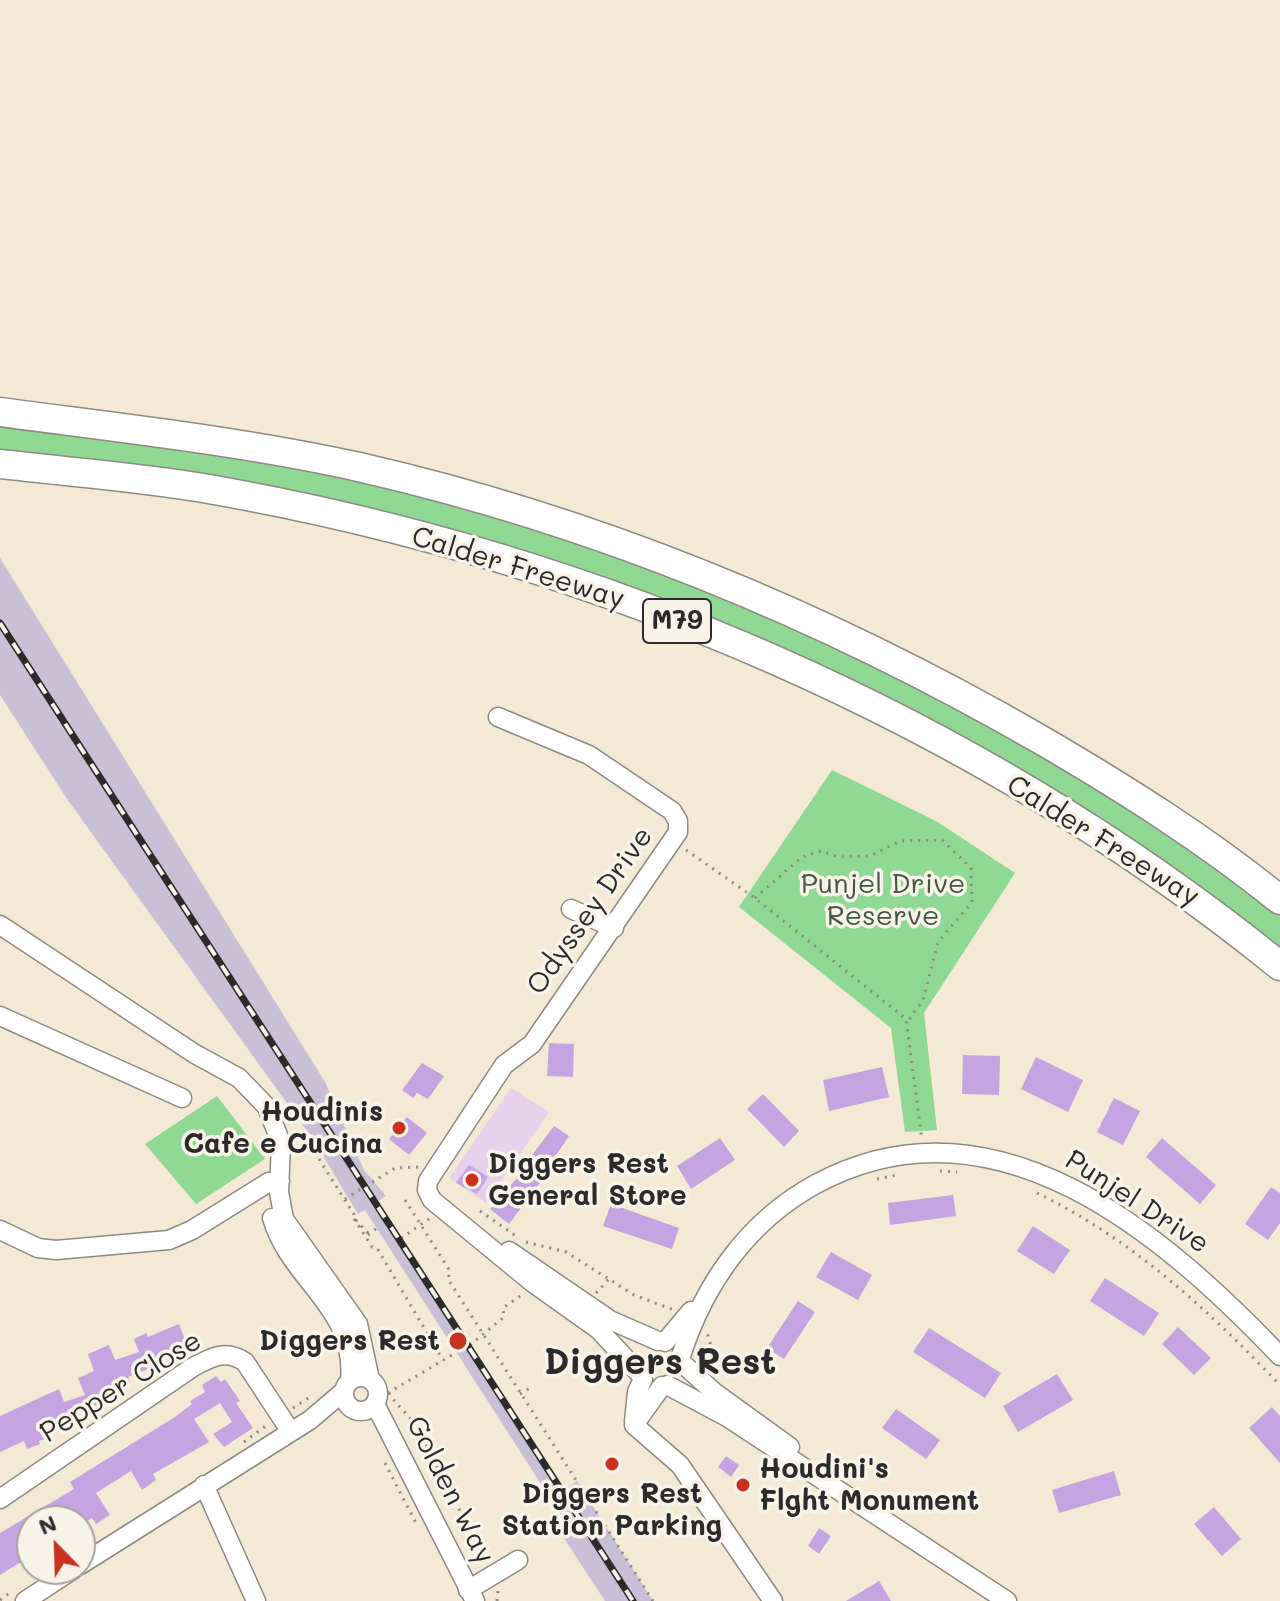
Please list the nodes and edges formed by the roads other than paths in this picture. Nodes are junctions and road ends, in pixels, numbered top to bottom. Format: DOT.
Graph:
graph roads {
  1 [pos="0,412"];
  2 [pos="0,464"];
  3 [pos="498,717"];
  4 [pos="1280,900"];
  5 [pos="571,909"];
  6 [pos="0,925"];
  7 [pos="614,928"];
  8 [pos="1280,966"];
  9 [pos="0,1016"];
  10 [pos="195,1054"];
  11 [pos="182,1098"];
  12 [pos="277,1179"];
  13 [pos="435,1209"];
  14 [pos="0,1230"];
  15 [pos="695,1310"];
  16 [pos="662,1342"];
  17 [pos="1280,1356"];
  18 [pos="681,1360"];
  19 [pos="641,1376"];
  20 [pos="370,1380"];
  21 [pos="664,1385"];
  22 [pos="347,1393"];
  23 [pos="382,1398"];
  24 [pos="634,1425"];
  25 [pos="291,1432"];
  26 [pos="204,1485"];
  27 [pos="0,1499"];
  28 [pos="859,1501"];
  29 [pos="96,1555"];
  30 [pos="518,1560"];
  31 [pos="50,1585"];
  32 [pos="472,1596"];
  33 [pos="25,1601"];
  34 [pos="256,1601"];
  35 [pos="773,1601"];
  36 [pos="1007,1601"];
  1 -- 4 [label="highway, Calder Freeway / M79"];
  2 -- 8 [label="highway, Calder Freeway / M79"];
  3 -- 7 [label="street, Odyssey Drive"];
  5 -- 7 [label="street"];
  6 -- 10 [label="street"];
  7 -- 13 [label="street, Odyssey Drive"];
  9 -- 11 [label="street"];
  10 -- 12 [label="street"];
  10 -- 12 [label="street"];
  12 -- 14 [label="street"];
  12 -- 20 [label="street, Golden Way"];
  12 -- 22 [label="street"];
  13 -- 16 [label="street"];
  13 -- 19 [label="street"];
  15 -- 16 [label="street, Punjel Drive"];
  15 -- 17 [label="street, Punjel Drive"];
  15 -- 18 [label="street, Punjel Drive"];
  16 -- 18 [label="street"];
  16 -- 19 [label="street"];
  18 -- 21 [label="street"];
  18 -- 28 [label="street"];
  19 -- 21 [label="street"];
  19 -- 24 [label="street"];
  20 -- 22 [label="street"];
  20 -- 23 [label="street, Golden Way"];
  21 -- 24 [label="street"];
  21 -- 28 [label="street"];
  22 -- 23 [label="street"];
  22 -- 25 [label="street"];
  23 -- 32 [label="street, Golden Way"];
  24 -- 35 [label="street"];
  25 -- 26 [label="street"];
  25 -- 27 [label="street, Pepper Close"];
  26 -- 29 [label="street"];
  26 -- 34 [label="street"];
  28 -- 36 [label="street"];
  30 -- 32 [label="street"];
  31 -- 33 [label="street"];
}
